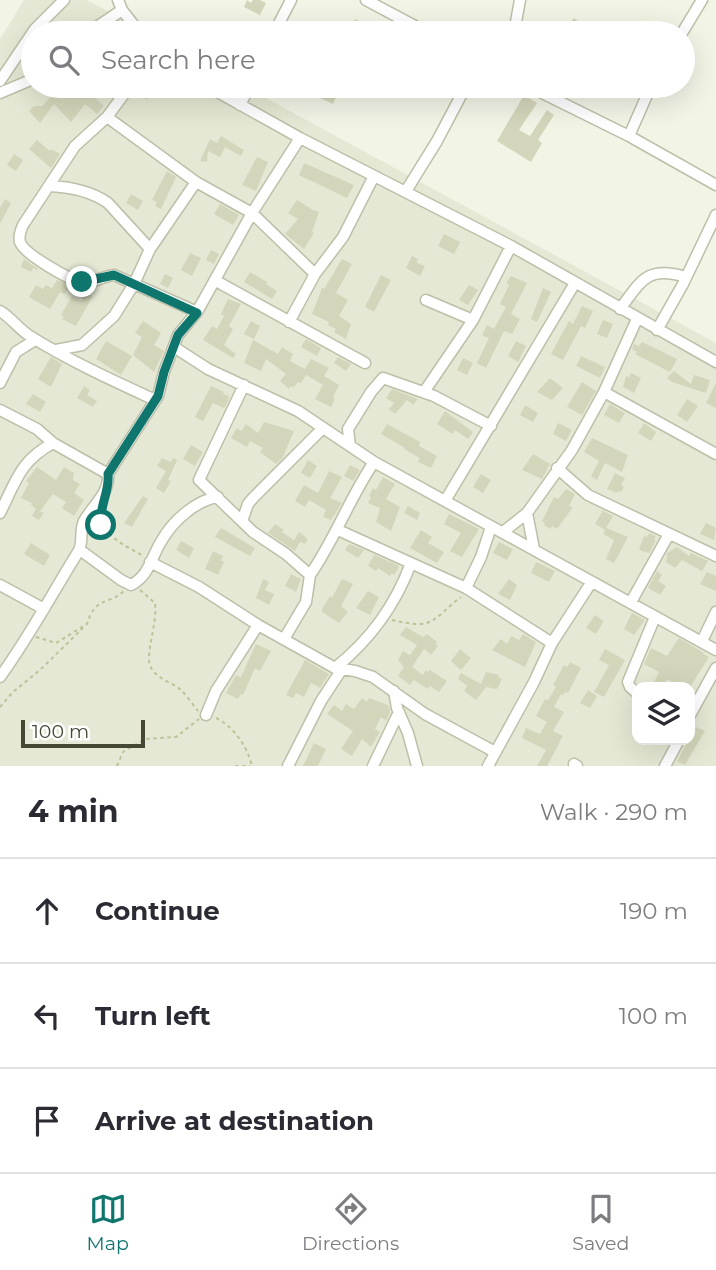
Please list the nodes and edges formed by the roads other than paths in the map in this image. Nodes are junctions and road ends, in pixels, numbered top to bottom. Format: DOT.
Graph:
graph roads {
  1 [pos="64,0"];
  2 [pos="291,0"];
  3 [pos="366,0"];
  4 [pos="520,0"];
  5 [pos="686,0"];
  6 [pos="700,4"];
  7 [pos="120,5"];
  8 [pos="43,21"];
  9 [pos="102,21"];
  10 [pos="131,21"];
  11 [pos="280,21"];
  12 [pos="405,21"];
  13 [pos="516,21"];
  14 [pos="689,21"];
  15 [pos="21,50"];
  16 [pos="0,81"];
  17 [pos="21,84"];
  18 [pos="0,93"];
  19 [pos="121,98"];
  20 [pos="228,98"];
  21 [pos="244,98"];
  22 [pos="460,98"];
  23 [pos="551,98"];
  24 [pos="646,98"];
  25 [pos="240,105"];
  26 [pos="107,117"];
  27 [pos="629,136"];
  28 [pos="300,138"];
  29 [pos="374,176"];
  30 [pos="196,182"];
  31 [pos="716,185"];
  32 [pos="50,186"];
  33 [pos="406,191"];
  34 [pos="252,212"];
  35 [pos="716,215"];
  36 [pos="511,246"];
  37 [pos="150,249"];
  38 [pos="315,274"];
  39 [pos="686,277"];
  40 [pos="216,281"];
  41 [pos="575,284"];
  42 [pos="134,285"];
  43 [pos="426,300"];
  44 [pos="620,309"];
  45 [pos="0,311"];
  46 [pos="197,313"];
  47 [pos="637,319"];
  48 [pos="472,320"];
  49 [pos="289,322"];
  50 [pos="657,330"];
  51 [pos="35,340"];
  52 [pos="174,347"];
  53 [pos="56,350"];
  54 [pos="716,362"];
  55 [pos="365,363"];
  56 [pos="0,383"];
  57 [pos="244,385"];
  58 [pos="425,392"];
  59 [pos="604,392"];
  60 [pos="155,400"];
  61 [pos="0,410"];
  62 [pos="491,426"];
  63 [pos="323,428"];
  64 [pos="53,443"];
  65 [pos="350,446"];
  66 [pos="714,448"];
  67 [pos="373,462"];
  68 [pos="557,468"];
  69 [pos="108,474"];
  70 [pos="218,497"];
  71 [pos="445,501"];
  72 [pos="0,513"];
  73 [pos="527,513"];
  74 [pos="242,521"];
  75 [pos="491,527"];
  76 [pos="338,530"];
  77 [pos="503,532"];
  78 [pos="669,534"];
  79 [pos="534,549"];
  80 [pos="80,550"];
  81 [pos="716,556"];
  82 [pos="150,562"];
  83 [pos="411,563"];
  84 [pos="310,575"];
  85 [pos="591,583"];
  86 [pos="0,585"];
  87 [pos="468,590"];
  88 [pos="631,602"];
  89 [pos="44,609"];
  90 [pos="716,612"];
  91 [pos="655,617"];
  92 [pos="258,625"];
  93 [pos="284,639"];
  94 [pos="702,641"];
  95 [pos="552,643"];
  96 [pos="716,650"];
  97 [pos="339,668"];
  98 [pos="716,668"];
  99 [pos="0,676"];
  100 [pos="632,689"];
  101 [pos="394,691"];
  102 [pos="695,706"];
  103 [pos="399,712"];
  104 [pos="204,715"];
  105 [pos="676,745"];
  106 [pos="495,752"];
  107 [pos="288,766"];
  108 [pos="373,766"];
  109 [pos="417,766"];
  110 [pos="488,766"];
  111 [pos="666,766"];
  1 -- 8 [label="street"];
  2 -- 11 [label="street"];
  3 -- 12 [label="street"];
  4 -- 13 [label="street"];
  5 -- 6 [label="street"];
  6 -- 14 [label="street"];
  7 -- 9 [label="street"];
  7 -- 10 [label="street"];
  15 -- 16 [label="street"];
  17 -- 18 [label="street"];
  19 -- 26 [label="street"];
  20 -- 25 [label="street"];
  21 -- 25 [label="street"];
  22 -- 33 [label="street"];
  23 -- 27 [label="street"];
  24 -- 27 [label="street"];
  25 -- 28 [label="street"];
  26 -- 30 [label="street"];
  26 -- 32 [label="street"];
  27 -- 31 [label="street"];
  28 -- 29 [label="street"];
  28 -- 34 [label="street"];
  29 -- 33 [label="street"];
  29 -- 38 [label="street"];
  30 -- 34 [label="street"];
  30 -- 37 [label="street"];
  32 -- 37 [label="street"];
  32 -- 42 [label="street"];
  33 -- 36 [label="street"];
  34 -- 38 [label="street"];
  34 -- 40 [label="street"];
  35 -- 39 [label="street"];
  36 -- 41 [label="street"];
  36 -- 48 [label="street"];
  37 -- 42 [label="street"];
  38 -- 49 [label="street"];
  39 -- 44 [label="street"];
  39 -- 50 [label="street"];
  40 -- 46 [label="street"];
  40 -- 49 [label="street"];
  41 -- 44 [label="street"];
  41 -- 62 [label="street"];
  42 -- 46 [label="street"];
  42 -- 53 [label="street"];
  43 -- 48 [label="street"];
  44 -- 47 [label="street"];
  45 -- 51 [label="street"];
  46 -- 52 [label="street"];
  47 -- 50 [label="street"];
  47 -- 59 [label="street"];
  48 -- 58 [label="street"];
  49 -- 55 [label="street"];
  50 -- 54 [label="street"];
  51 -- 53 [label="street"];
  51 -- 56 [label="street"];
  52 -- 57 [label="street"];
  52 -- 60 [label="street"];
  53 -- 60 [label="street"];
  57 -- 63 [label="street"];
  57 -- 70 [label="street"];
  58 -- 62 [label="street"];
  58 -- 65 [label="street"];
  59 -- 66 [label="street"];
  59 -- 68 [label="street"];
  60 -- 69 [label="street"];
  61 -- 64 [label="street"];
  62 -- 71 [label="street"];
  63 -- 65 [label="street"];
  63 -- 74 [label="street"];
  64 -- 69 [label="street"];
  64 -- 72 [label="street"];
  65 -- 67 [label="street"];
  67 -- 71 [label="street"];
  67 -- 76 [label="street"];
  68 -- 73 [label="street"];
  68 -- 78 [label="street"];
  69 -- 80 [label="street"];
  70 -- 74 [label="street"];
  70 -- 82 [label="street"];
  71 -- 75 [label="street"];
  73 -- 77 [label="street"];
  73 -- 79 [label="street"];
  74 -- 84 [label="street"];
  75 -- 77 [label="street"];
  75 -- 87 [label="street"];
  76 -- 83 [label="street"];
  76 -- 84 [label="street"];
  77 -- 79 [label="street"];
  78 -- 81 [label="street"];
  78 -- 88 [label="street"];
  79 -- 85 [label="street"];
  80 -- 82 [label="street"];
  80 -- 89 [label="street"];
  82 -- 92 [label="street"];
  83 -- 87 [label="street"];
  83 -- 97 [label="street"];
  84 -- 93 [label="street"];
  85 -- 88 [label="street"];
  85 -- 95 [label="street"];
  86 -- 89 [label="street"];
  87 -- 95 [label="street"];
  88 -- 91 [label="street"];
  89 -- 99 [label="street"];
  90 -- 94 [label="street"];
  91 -- 94 [label="street"];
  91 -- 100 [label="street"];
  92 -- 93 [label="street"];
  92 -- 104 [label="street"];
  93 -- 97 [label="street"];
  94 -- 96 [label="street"];
  95 -- 106 [label="street"];
  97 -- 101 [label="street"];
  97 -- 107 [label="street"];
  98 -- 102 [label="street"];
  101 -- 103 [label="street"];
  101 -- 106 [label="street"];
  103 -- 108 [label="street"];
  103 -- 109 [label="street"];
  105 -- 111 [label="street"];
  106 -- 110 [label="street"];
}
